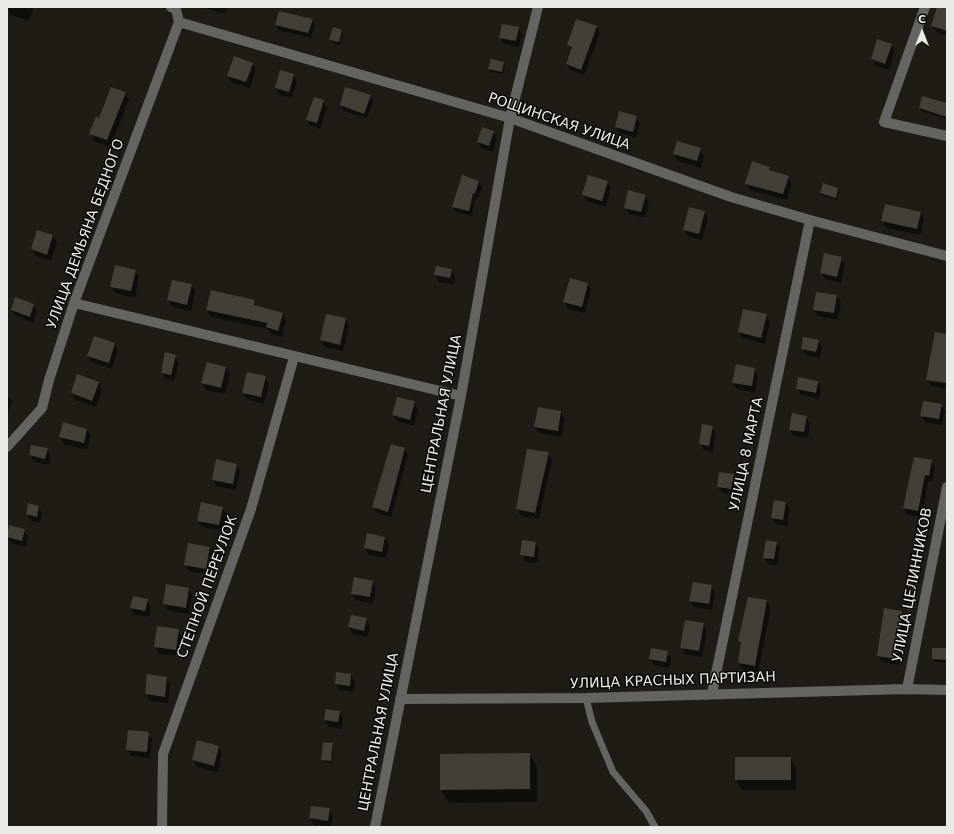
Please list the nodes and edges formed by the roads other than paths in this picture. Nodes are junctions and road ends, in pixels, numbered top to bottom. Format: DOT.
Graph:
graph roads {
  1 [pos="171,7"];
  2 [pos="538,7"];
  3 [pos="925,7"];
  4 [pos="179,22"];
  5 [pos="510,118"];
  6 [pos="947,136"];
  7 [pos="810,220"];
  8 [pos="947,256"];
  9 [pos="74,303"];
  10 [pos="294,357"];
  11 [pos="461,396"];
  12 [pos="7,447"];
  13 [pos="947,491"];
  14 [pos="907,689"];
  15 [pos="947,690"];
  16 [pos="712,694"];
  17 [pos="586,698"];
  18 [pos="400,699"];
  19 [pos="162,827"];
  20 [pos="375,827"];
  21 [pos="655,827"];
  1 -- 4 [label="street"];
  2 -- 5 [label="street, ЦЕНТРАЛЬНАЯ УЛИЦА"];
  3 -- 6 [label="street"];
  4 -- 5 [label="street, РОЩИНСКАЯ УЛИЦА"];
  4 -- 9 [label="street, УЛИЦА ДЕМЬЯНА БЕДНОГО"];
  5 -- 7 [label="street, РОЩИНСКАЯ УЛИЦА"];
  5 -- 11 [label="street, ЦЕНТРАЛЬНАЯ УЛИЦА"];
  7 -- 8 [label="street, РОЩИНСКАЯ УЛИЦА"];
  7 -- 16 [label="street, УЛИЦА 8 МАРТА"];
  9 -- 10 [label="street"];
  9 -- 12 [label="street, УЛИЦА ДЕМЬЯНА БЕДНОГО"];
  10 -- 11 [label="street"];
  10 -- 19 [label="street, СТЕПНОЙ ПЕРЕУЛОК"];
  11 -- 18 [label="street, ЦЕНТРАЛЬНАЯ УЛИЦА"];
  13 -- 14 [label="street, УЛИЦА ЦЕЛИННИКОВ"];
  14 -- 15 [label="street, УЛИЦА КРАСНЫХ ПАРТИЗАН"];
  14 -- 16 [label="street, УЛИЦА КРАСНЫХ ПАРТИЗАН"];
  16 -- 17 [label="street, УЛИЦА КРАСНЫХ ПАРТИЗАН"];
  17 -- 18 [label="street, УЛИЦА КРАСНЫХ ПАРТИЗАН"];
  17 -- 21 [label="lane"];
  18 -- 20 [label="street, ЦЕНТРАЛЬНАЯ УЛИЦА"];
}
